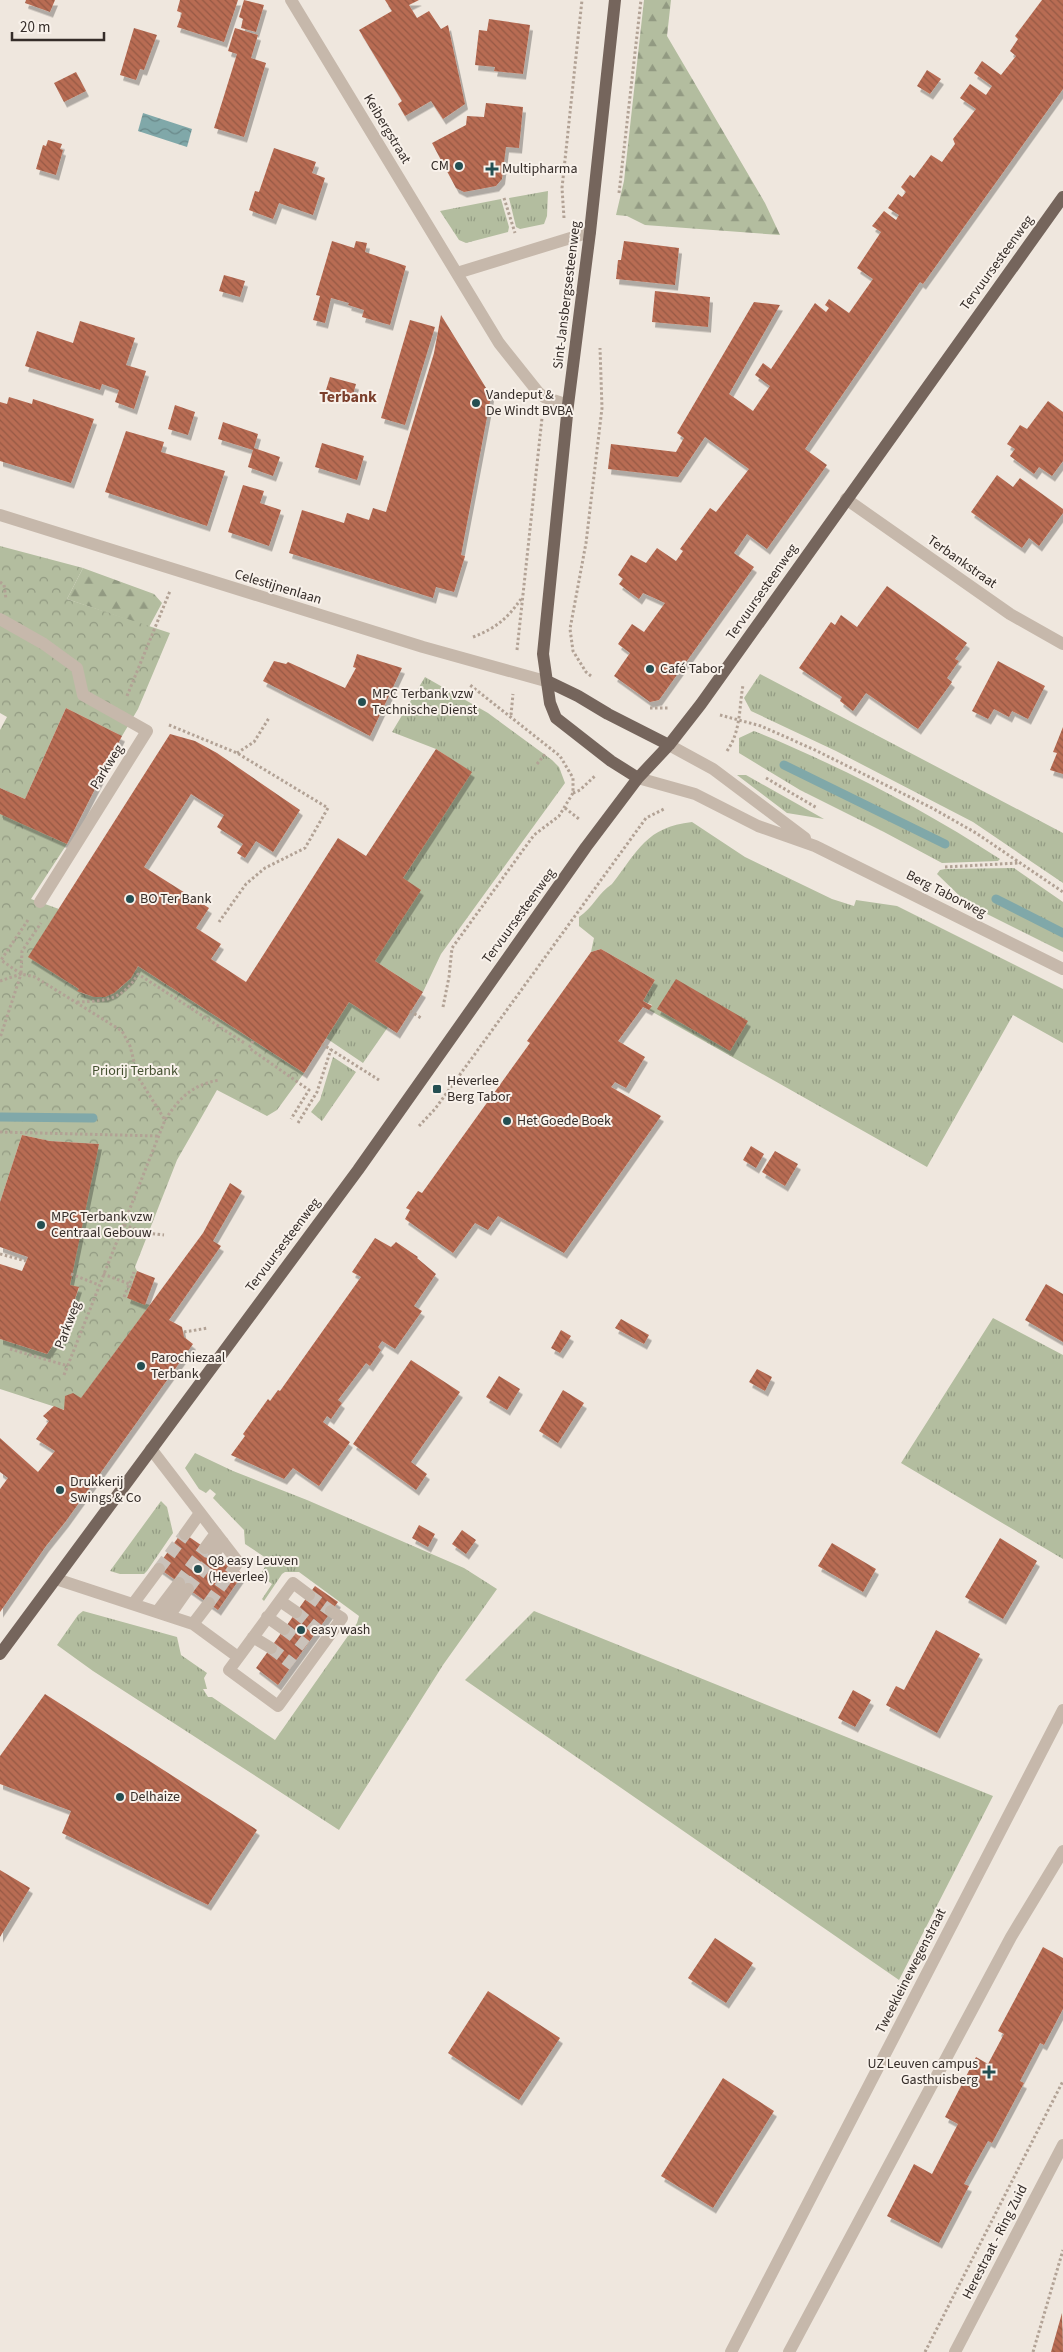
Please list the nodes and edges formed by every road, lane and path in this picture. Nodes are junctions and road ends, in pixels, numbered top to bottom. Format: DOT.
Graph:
graph roads {
  1 [pos="291,0"];
  2 [pos="582,0"];
  3 [pos="615,0"];
  4 [pos="641,0"];
  5 [pos="1063,197"];
  6 [pos="504,198"];
  7 [pos="617,199"];
  8 [pos="590,232"];
  9 [pos="515,233"];
  10 [pos="564,240"];
  11 [pos="457,273"];
  12 [pos="600,341"];
  13 [pos="544,397"];
  14 [pos="568,405"];
  15 [pos="846,499"];
  16 [pos="0,515"];
  17 [pos="165,602"];
  18 [pos="0,619"];
  19 [pos="470,638"];
  20 [pos="1063,644"];
  21 [pos="549,682"];
  22 [pos="598,682"];
  23 [pos="477,689"];
  24 [pos="126,699"];
  25 [pos="645,708"];
  26 [pos="669,708"];
  27 [pos="721,716"];
  28 [pos="269,718"];
  29 [pos="740,720"];
  30 [pos="163,723"];
  31 [pos="669,745"];
  32 [pos="237,753"];
  33 [pos="546,753"];
  34 [pos="733,755"];
  35 [pos="537,764"];
  36 [pos="761,775"];
  37 [pos="638,778"];
  38 [pos="817,808"];
  39 [pos="665,809"];
  40 [pos="815,846"];
  41 [pos="1018,862"];
  42 [pos="945,867"];
  43 [pos="1063,892"];
  44 [pos="40,902"];
  45 [pos="42,921"];
  46 [pos="220,922"];
  47 [pos="1063,970"];
  48 [pos="21,974"];
  49 [pos="0,981"];
  50 [pos="76,1002"];
  51 [pos="410,1011"];
  52 [pos="440,1012"];
  53 [pos="421,1018"];
  54 [pos="0,1038"];
  55 [pos="253,1041"];
  56 [pos="246,1044"];
  57 [pos="322,1044"];
  58 [pos="331,1050"];
  59 [pos="220,1080"];
  60 [pos="379,1080"];
  61 [pos="291,1119"];
  62 [pos="165,1120"];
  63 [pos="298,1123"];
  64 [pos="414,1131"];
  65 [pos="0,1132"];
  66 [pos="158,1136"];
  67 [pos="124,1225"];
  68 [pos="164,1235"];
  69 [pos="0,1254"];
  70 [pos="26,1261"];
  71 [pos="134,1272"];
  72 [pos="71,1274"];
  73 [pos="103,1274"];
  74 [pos="131,1284"];
  75 [pos="99,1285"];
  76 [pos="124,1297"];
  77 [pos="208,1328"];
  78 [pos="184,1332"];
  79 [pos="10,1349"];
  80 [pos="68,1366"];
  81 [pos="64,1375"];
  82 [pos="151,1450"];
  83 [pos="200,1513"];
  84 [pos="185,1534"];
  85 [pos="220,1538"];
  86 [pos="210,1551"];
  87 [pos="159,1568"];
  88 [pos="234,1568"];
  89 [pos="56,1578"];
  90 [pos="184,1586"];
  91 [pos="309,1595"];
  92 [pos="280,1601"];
  93 [pos="209,1603"];
  94 [pos="133,1604"];
  95 [pos="331,1611"];
  96 [pos="296,1612"];
  97 [pos="163,1614"];
  98 [pos="267,1617"];
  99 [pos="194,1624"];
  100 [pos="284,1629"];
  101 [pos="253,1637"];
  102 [pos="270,1648"];
  103 [pos="0,1654"];
  104 [pos="238,1657"];
  105 [pos="1063,1710"];
  106 [pos="1063,1851"];
  107 [pos="1063,2081"];
  108 [pos="1063,2145"];
  109 [pos="1058,2168"];
  110 [pos="1063,2250"];
  111 [pos="731,2352"];
  112 [pos="789,2352"];
  113 [pos="925,2352"];
  114 [pos="955,2352"];
  115 [pos="1033,2352"];
  1 -- 11 [label="street, Keibergstraat"];
  2 -- 10 [label="path"];
  3 -- 8 [label="main road, Sint-Jansbergsesteenweg"];
  4 -- 7 [label="path"];
  5 -- 15 [label="main road, Tervuursesteenweg"];
  6 -- 9 [label="path"];
  8 -- 10 [label="street"];
  8 -- 14 [label="main road, Sint-Jansbergsesteenweg"];
  10 -- 11 [label="street"];
  11 -- 13 [label="street, Keibergstraat"];
  12 -- 22 [label="path"];
  13 -- 14 [label="street"];
  13 -- 19 [label="path"];
  14 -- 21 [label="main road, Sint-Jansbergsesteenweg"];
  15 -- 20 [label="street, Terbankstraat"];
  15 -- 31 [label="main road, Tervuursesteenweg"];
  16 -- 21 [label="street, Celestijnenlaan"];
  17 -- 24 [label="path"];
  18 -- 44 [label="street, Parkweg"];
  21 -- 31 [label="main road"];
  21 -- 37 [label="main road, Sint-Jansbergsesteenweg"];
  23 -- 52 [label="path"];
  25 -- 26 [label="path"];
  27 -- 29 [label="path"];
  28 -- 32 [label="path"];
  29 -- 34 [label="path"];
  29 -- 41 [label="path"];
  30 -- 32 [label="path"];
  31 -- 37 [label="main road, Tervuursesteenweg"];
  31 -- 40 [label="street, Berg Taborweg"];
  32 -- 46 [label="path"];
  33 -- 35 [label="path"];
  36 -- 38 [label="path"];
  37 -- 40 [label="street, Berg Taborweg"];
  37 -- 82 [label="main road, Tervuursesteenweg"];
  39 -- 64 [label="path"];
  40 -- 47 [label="street, Berg Taborweg"];
  41 -- 42 [label="path"];
  41 -- 43 [label="path"];
  44 -- 48 [label="path"];
  45 -- 48 [label="path"];
  48 -- 49 [label="path"];
  48 -- 50 [label="path"];
  48 -- 54 [label="path"];
  50 -- 56 [label="path"];
  50 -- 62 [label="path"];
  51 -- 53 [label="path"];
  55 -- 61 [label="path"];
  57 -- 58 [label="path"];
  58 -- 60 [label="path"];
  58 -- 63 [label="path"];
  59 -- 62 [label="path, Parkweg"];
  62 -- 66 [label="path, Parkweg"];
  65 -- 66 [label="path"];
  66 -- 67 [label="path, Parkweg"];
  67 -- 68 [label="path"];
  67 -- 73 [label="path, Parkweg"];
  69 -- 70 [label="path"];
  71 -- 74 [label="path"];
  72 -- 75 [label="path"];
  73 -- 74 [label="path"];
  73 -- 75 [label="path, Parkweg"];
  74 -- 76 [label="path"];
  75 -- 80 [label="path, Parkweg"];
  77 -- 78 [label="path"];
  79 -- 80 [label="path"];
  80 -- 81 [label="path, Parkweg"];
  82 -- 83 [label="street"];
  82 -- 89 [label="main road, Tervuursesteenweg"];
  83 -- 84 [label="street"];
  83 -- 85 [label="street"];
  85 -- 86 [label="street"];
  85 -- 88 [label="street"];
  87 -- 94 [label="street"];
  89 -- 94 [label="street"];
  89 -- 103 [label="main road, Tervuursesteenweg"];
  90 -- 97 [label="street"];
  91 -- 92 [label="street"];
  92 -- 96 [label="street"];
  92 -- 98 [label="street"];
  93 -- 99 [label="street"];
  94 -- 97 [label="street"];
  95 -- 104 [label="street"];
  97 -- 99 [label="street"];
  98 -- 100 [label="street"];
  98 -- 101 [label="street"];
  99 -- 104 [label="street"];
  101 -- 102 [label="street"];
  101 -- 104 [label="street"];
  105 -- 111 [label="street, Tweekleinewegenstraat"];
  106 -- 112 [label="street"];
  107 -- 113 [label="path"];
  108 -- 109 [label="street, Herestraat - Ring Zuid"];
  109 -- 114 [label="street, Herestraat - Ring Zuid"];
  110 -- 115 [label="path"];
}
